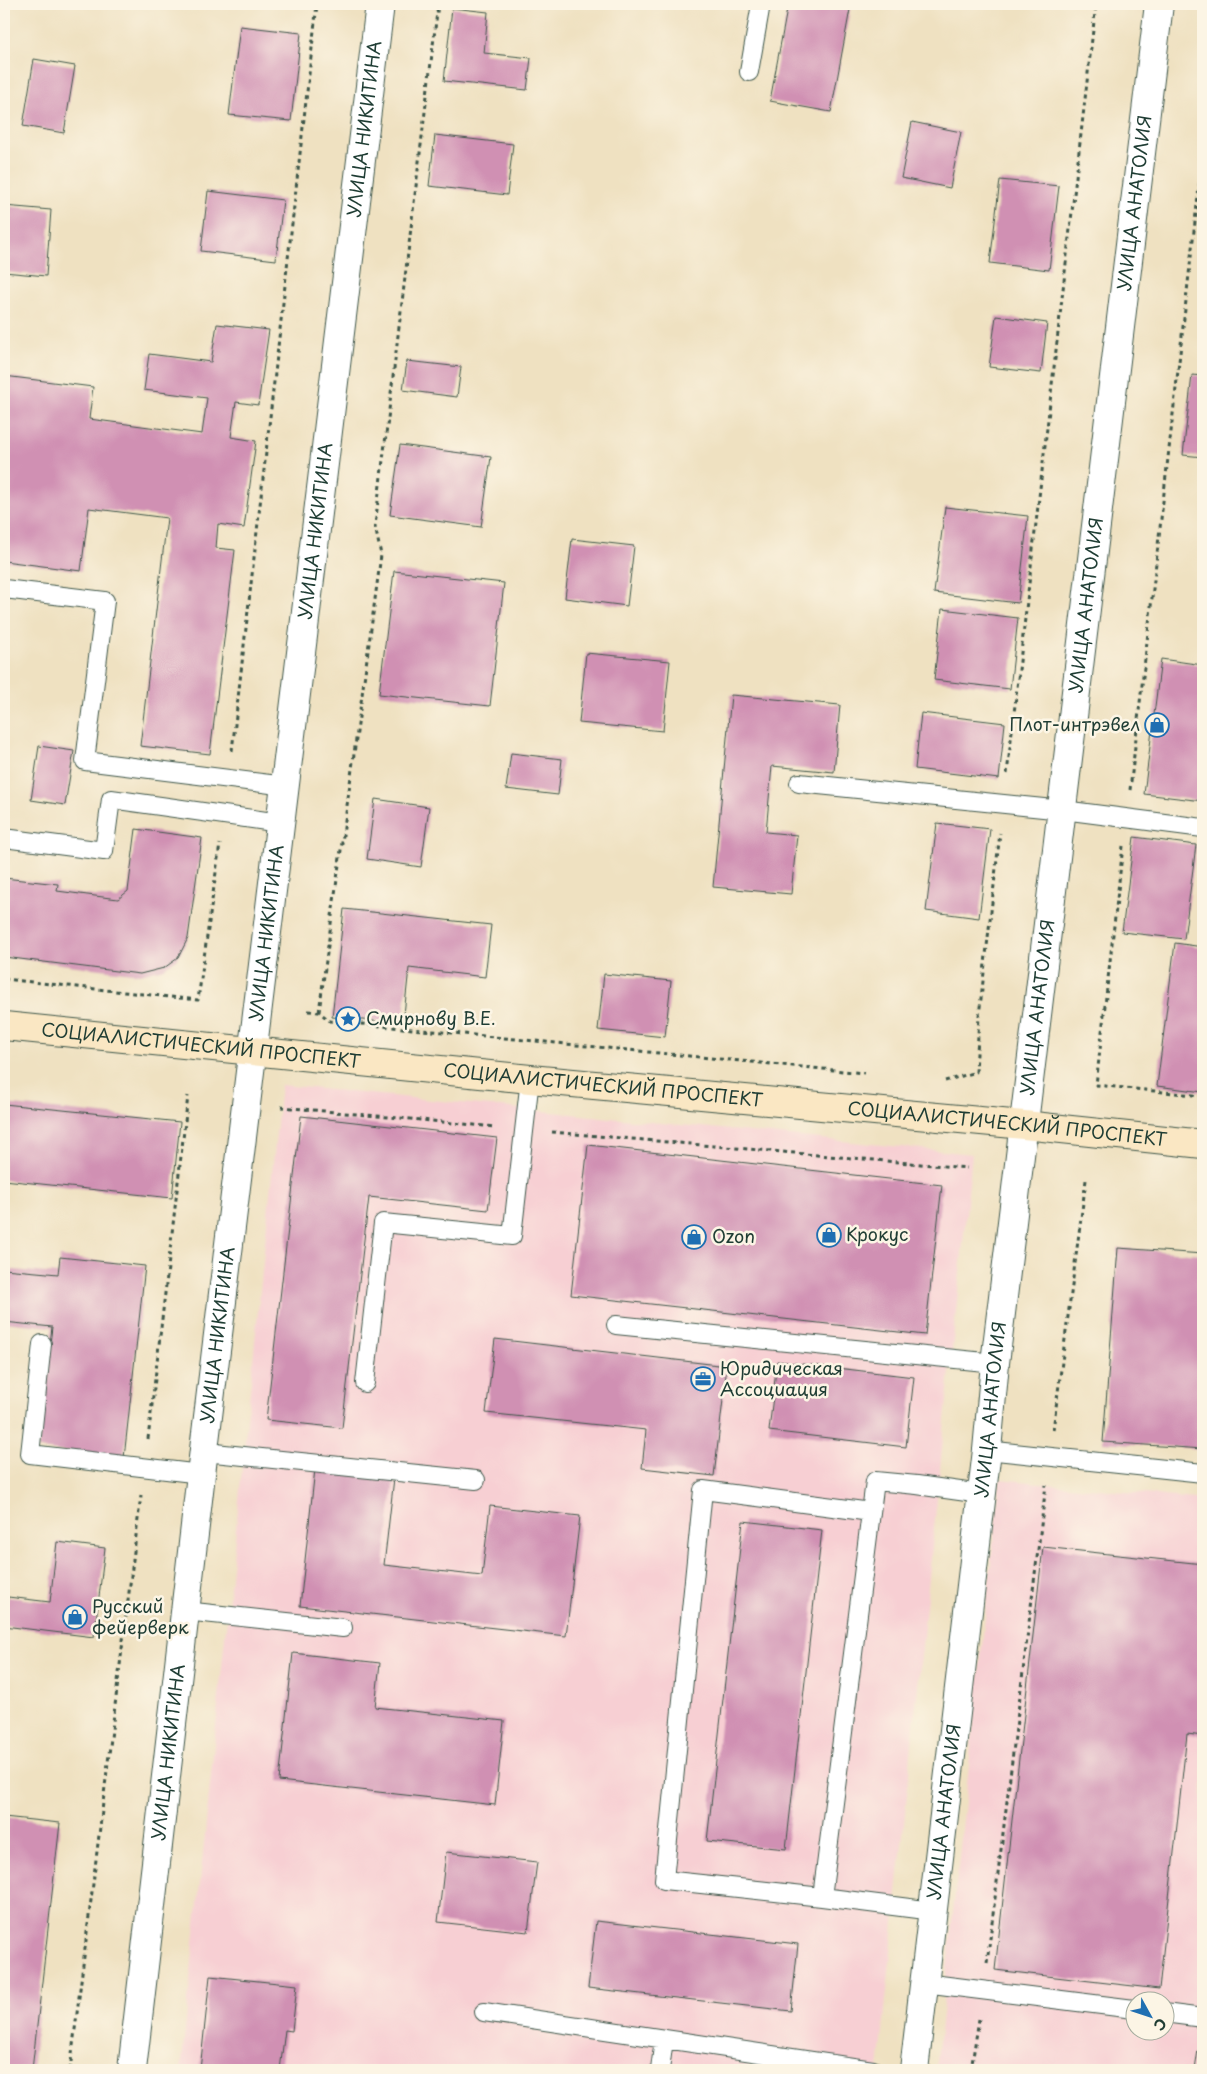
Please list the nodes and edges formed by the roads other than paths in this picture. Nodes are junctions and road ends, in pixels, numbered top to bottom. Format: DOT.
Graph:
graph roads {
  1 [pos="380,4"];
  2 [pos="761,4"];
  3 [pos="1159,4"];
  4 [pos="749,72"];
  5 [pos="4,589"];
  6 [pos="799,783"];
  7 [pos="286,786"];
  8 [pos="1063,810"];
  9 [pos="280,823"];
  10 [pos="1203,828"];
  11 [pos="4,838"];
  12 [pos="4,1026"];
  13 [pos="254,1051"];
  14 [pos="530,1079"];
  15 [pos="1024,1125"];
  16 [pos="1203,1144"];
  17 [pos="616,1325"];
  18 [pos="42,1344"];
  19 [pos="995,1363"];
  20 [pos="365,1383"];
  21 [pos="987,1450"];
  22 [pos="203,1463"];
  23 [pos="1203,1473"];
  24 [pos="476,1480"];
  25 [pos="981,1494"];
  26 [pos="871,1512"];
  27 [pos="185,1611"];
  28 [pos="343,1628"];
  29 [pos="822,1897"];
  30 [pos="933,1911"];
  31 [pos="924,1983"];
  32 [pos="1124,2008"];
  33 [pos="484,2012"];
  34 [pos="1174,2014"];
  35 [pos="1203,2018"];
  36 [pos="664,2039"];
  37 [pos="132,2070"];
  38 [pos="660,2070"];
  39 [pos="873,2070"];
  40 [pos="914,2070"];
  1 -- 7 [label="street, УЛИЦА НИКИТИНА"];
  2 -- 4 [label="lane"];
  3 -- 8 [label="street, УЛИЦА АНАТОЛИЯ"];
  5 -- 7 [label="lane"];
  6 -- 8 [label="lane"];
  7 -- 9 [label="street, УЛИЦА НИКИТИНА"];
  8 -- 10 [label="lane"];
  8 -- 15 [label="street, УЛИЦА АНАТОЛИЯ"];
  9 -- 11 [label="lane"];
  9 -- 13 [label="street, УЛИЦА НИКИТИНА"];
  12 -- 13 [label="street, СОЦИАЛИСТИЧЕСКИЙ ПРОСПЕКТ"];
  13 -- 14 [label="street, СОЦИАЛИСТИЧЕСКИЙ ПРОСПЕКТ"];
  13 -- 22 [label="street, УЛИЦА НИКИТИНА"];
  14 -- 15 [label="street, СОЦИАЛИСТИЧЕСКИЙ ПРОСПЕКТ"];
  14 -- 20 [label="lane"];
  15 -- 16 [label="street, СОЦИАЛИСТИЧЕСКИЙ ПРОСПЕКТ"];
  15 -- 19 [label="street, УЛИЦА АНАТОЛИЯ"];
  17 -- 19 [label="lane"];
  18 -- 22 [label="lane"];
  19 -- 21 [label="street, УЛИЦА АНАТОЛИЯ"];
  21 -- 23 [label="lane"];
  21 -- 25 [label="street, УЛИЦА АНАТОЛИЯ"];
  22 -- 24 [label="lane"];
  22 -- 27 [label="street, УЛИЦА НИКИТИНА"];
  25 -- 26 [label="lane"];
  25 -- 30 [label="street, УЛИЦА АНАТОЛИЯ"];
  26 -- 29 [label="lane"];
  26 -- 29 [label="lane"];
  27 -- 28 [label="lane"];
  27 -- 37 [label="street, УЛИЦА НИКИТИНА"];
  29 -- 30 [label="lane"];
  30 -- 31 [label="street, УЛИЦА АНАТОЛИЯ"];
  31 -- 32 [label="lane"];
  31 -- 40 [label="street, УЛИЦА АНАТОЛИЯ"];
  33 -- 36 [label="lane"];
  34 -- 35 [label="lane"];
  36 -- 38 [label="lane"];
  36 -- 39 [label="lane"];
}
